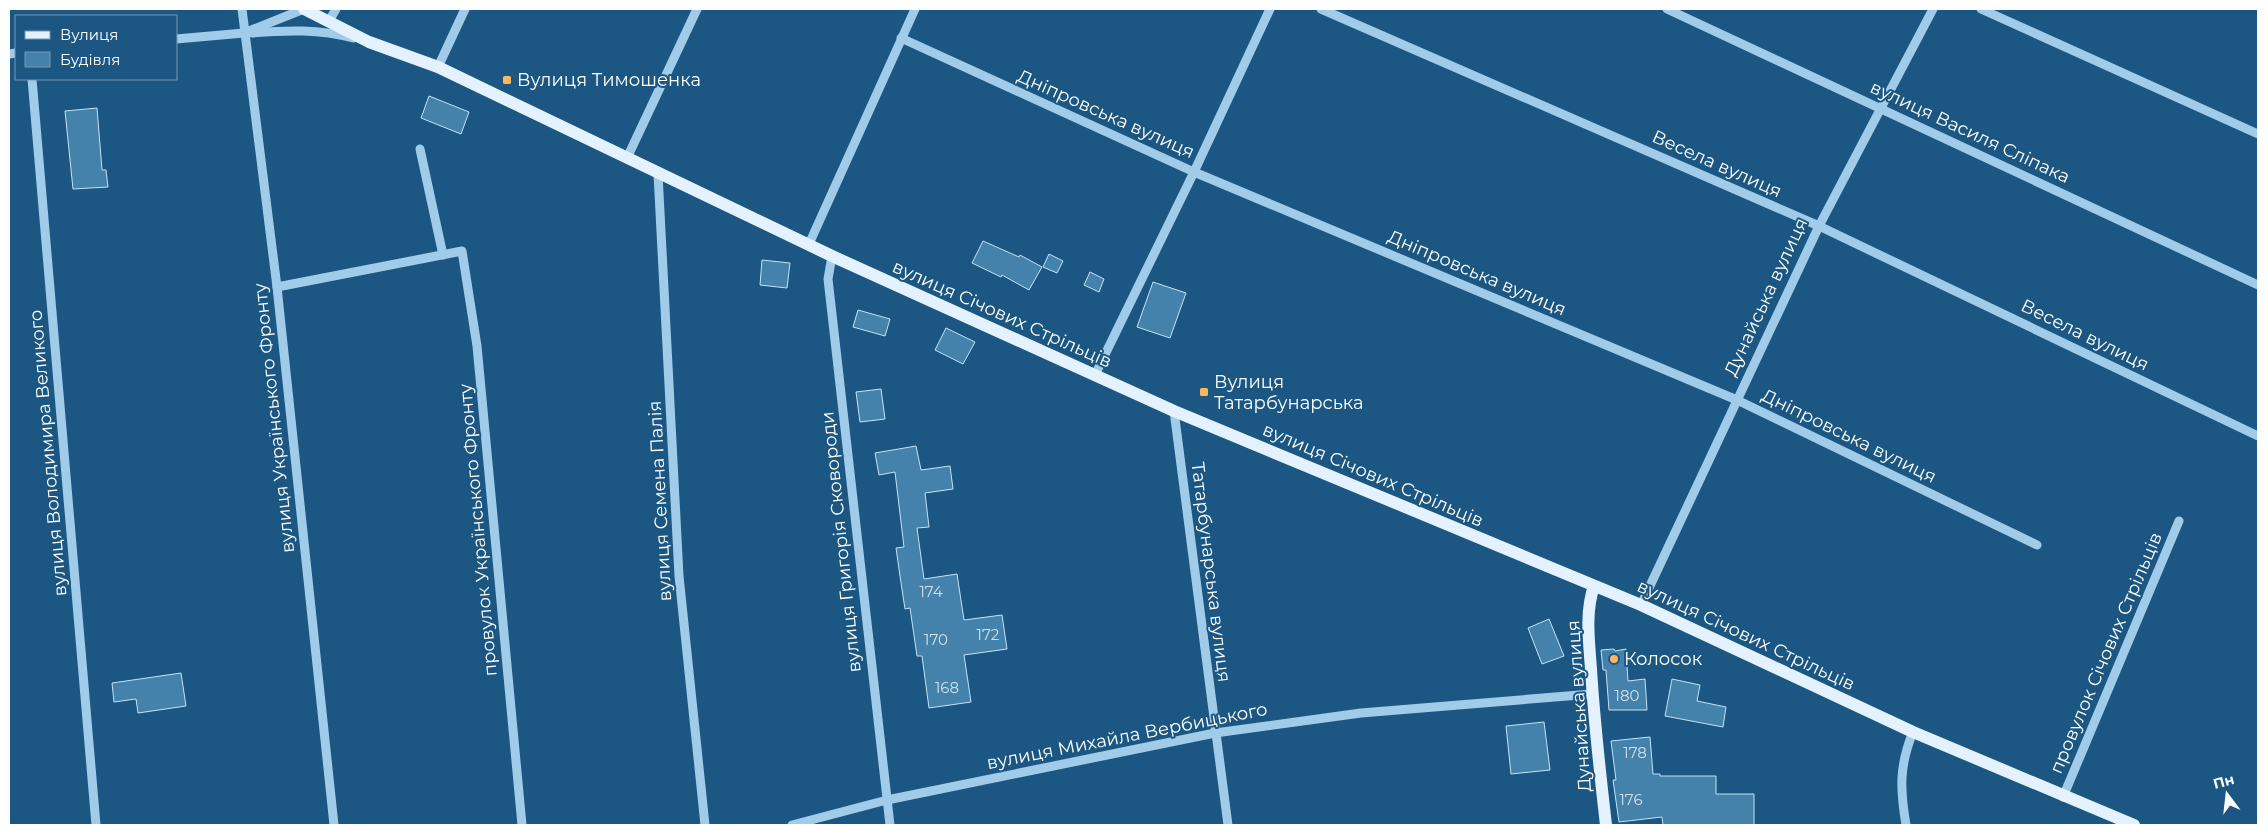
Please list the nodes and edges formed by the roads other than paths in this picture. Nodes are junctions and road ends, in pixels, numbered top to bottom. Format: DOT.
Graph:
graph roads {
  1 [pos="242,9"];
  2 [pos="304,9"];
  3 [pos="336,9"];
  4 [pos="465,9"];
  5 [pos="698,9"];
  6 [pos="915,9"];
  7 [pos="1270,9"];
  8 [pos="1321,9"];
  9 [pos="1667,9"];
  10 [pos="1933,9"];
  11 [pos="1981,9"];
  12 [pos="329,21"];
  13 [pos="244,33"];
  14 [pos="901,38"];
  15 [pos="178,39"];
  16 [pos="369,42"];
  17 [pos="438,67"];
  18 [pos="32,80"];
  19 [pos="1882,109"];
  20 [pos="2258,134"];
  21 [pos="420,149"];
  22 [pos="626,158"];
  23 [pos="1194,172"];
  24 [pos="658,174"];
  25 [pos="1819,226"];
  26 [pos="809,244"];
  27 [pos="443,255"];
  28 [pos="832,256"];
  29 [pos="2258,285"];
  30 [pos="277,287"];
  31 [pos="1095,375"];
  32 [pos="1737,400"];
  33 [pos="1174,411"];
  34 [pos="2258,436"];
  35 [pos="2180,521"];
  36 [pos="2037,545"];
  37 [pos="1594,586"];
  38 [pos="1641,605"];
  39 [pos="1592,694"];
  40 [pos="1912,732"];
  41 [pos="1215,733"];
  42 [pos="2062,797"];
  43 [pos="887,800"];
  44 [pos="96,825"];
  45 [pos="334,825"];
  46 [pos="522,825"];
  47 [pos="705,825"];
  48 [pos="792,825"];
  49 [pos="890,825"];
  50 [pos="1228,825"];
  51 [pos="1606,825"];
  52 [pos="1906,825"];
  53 [pos="2134,825"];
  1 -- 13 [label="street, вулиця Українського Фронту"];
  2 -- 12 [label="main road, вулиця Січових Стрільців"];
  2 -- 13 [label="street"];
  3 -- 12 [label="street"];
  4 -- 17 [label="street"];
  5 -- 22 [label="street"];
  6 -- 14 [label="street"];
  7 -- 23 [label="street"];
  8 -- 25 [label="street, Весела вулиця"];
  9 -- 19 [label="street, вулиця Василя Сліпака"];
  10 -- 19 [label="street, Дунайська вулиця"];
  11 -- 20 [label="street"];
  12 -- 16 [label="main road, вулиця Січових Стрільців"];
  13 -- 15 [label="street"];
  13 -- 16 [label="street"];
  13 -- 30 [label="street, вулиця Українського Фронту"];
  14 -- 23 [label="street, Дніпровська вулиця"];
  14 -- 26 [label="street"];
  16 -- 17 [label="main road, вулиця Січових Стрільців"];
  17 -- 22 [label="main road, вулиця Січових Стрільців"];
  18 -- 44 [label="street, вулиця Володимира Великого"];
  19 -- 25 [label="street, Дунайська вулиця"];
  19 -- 29 [label="street, вулиця Василя Сліпака"];
  21 -- 27 [label="street"];
  22 -- 24 [label="main road, вулиця Січових Стрільців"];
  23 -- 31 [label="street"];
  23 -- 32 [label="street, Дніпровська вулиця"];
  24 -- 26 [label="main road, вулиця Січових Стрільців"];
  24 -- 47 [label="street, вулиця Семена Палія"];
  25 -- 32 [label="street, Дунайська вулиця"];
  25 -- 34 [label="street, Весела вулиця"];
  26 -- 28 [label="main road, вулиця Січових Стрільців"];
  27 -- 30 [label="street, провулок Українського Фронту"];
  27 -- 46 [label="street, провулок Українського Фронту"];
  28 -- 31 [label="main road, вулиця Січових Стрільців"];
  28 -- 43 [label="street, вулиця Григорія Сковороди"];
  30 -- 45 [label="street, вулиця Українського Фронту"];
  31 -- 33 [label="main road, вулиця Січових Стрільців"];
  32 -- 36 [label="street, Дніпровська вулиця"];
  32 -- 38 [label="street, Дунайська вулиця"];
  33 -- 37 [label="main road, вулиця Січових Стрільців"];
  33 -- 41 [label="street, Татарбунарська вулиця"];
  35 -- 42 [label="street, провулок Січових Стрільців"];
  37 -- 38 [label="main road, вулиця Січових Стрільців"];
  37 -- 39 [label="main road, Дунайська вулиця"];
  38 -- 40 [label="main road, вулиця Січових Стрільців"];
  39 -- 41 [label="street, вулиця Михайла Вербицького"];
  39 -- 51 [label="main road, Дунайська вулиця"];
  40 -- 42 [label="main road, вулиця Січових Стрільців"];
  40 -- 52 [label="street"];
  41 -- 43 [label="street, вулиця Михайла Вербицького"];
  41 -- 50 [label="street, Татарбунарська вулиця"];
  42 -- 53 [label="main road, вулиця Січових Стрільців"];
  43 -- 48 [label="street, вулиця Михайла Вербицького"];
  43 -- 49 [label="street, вулиця Григорія Сковороди"];
}
